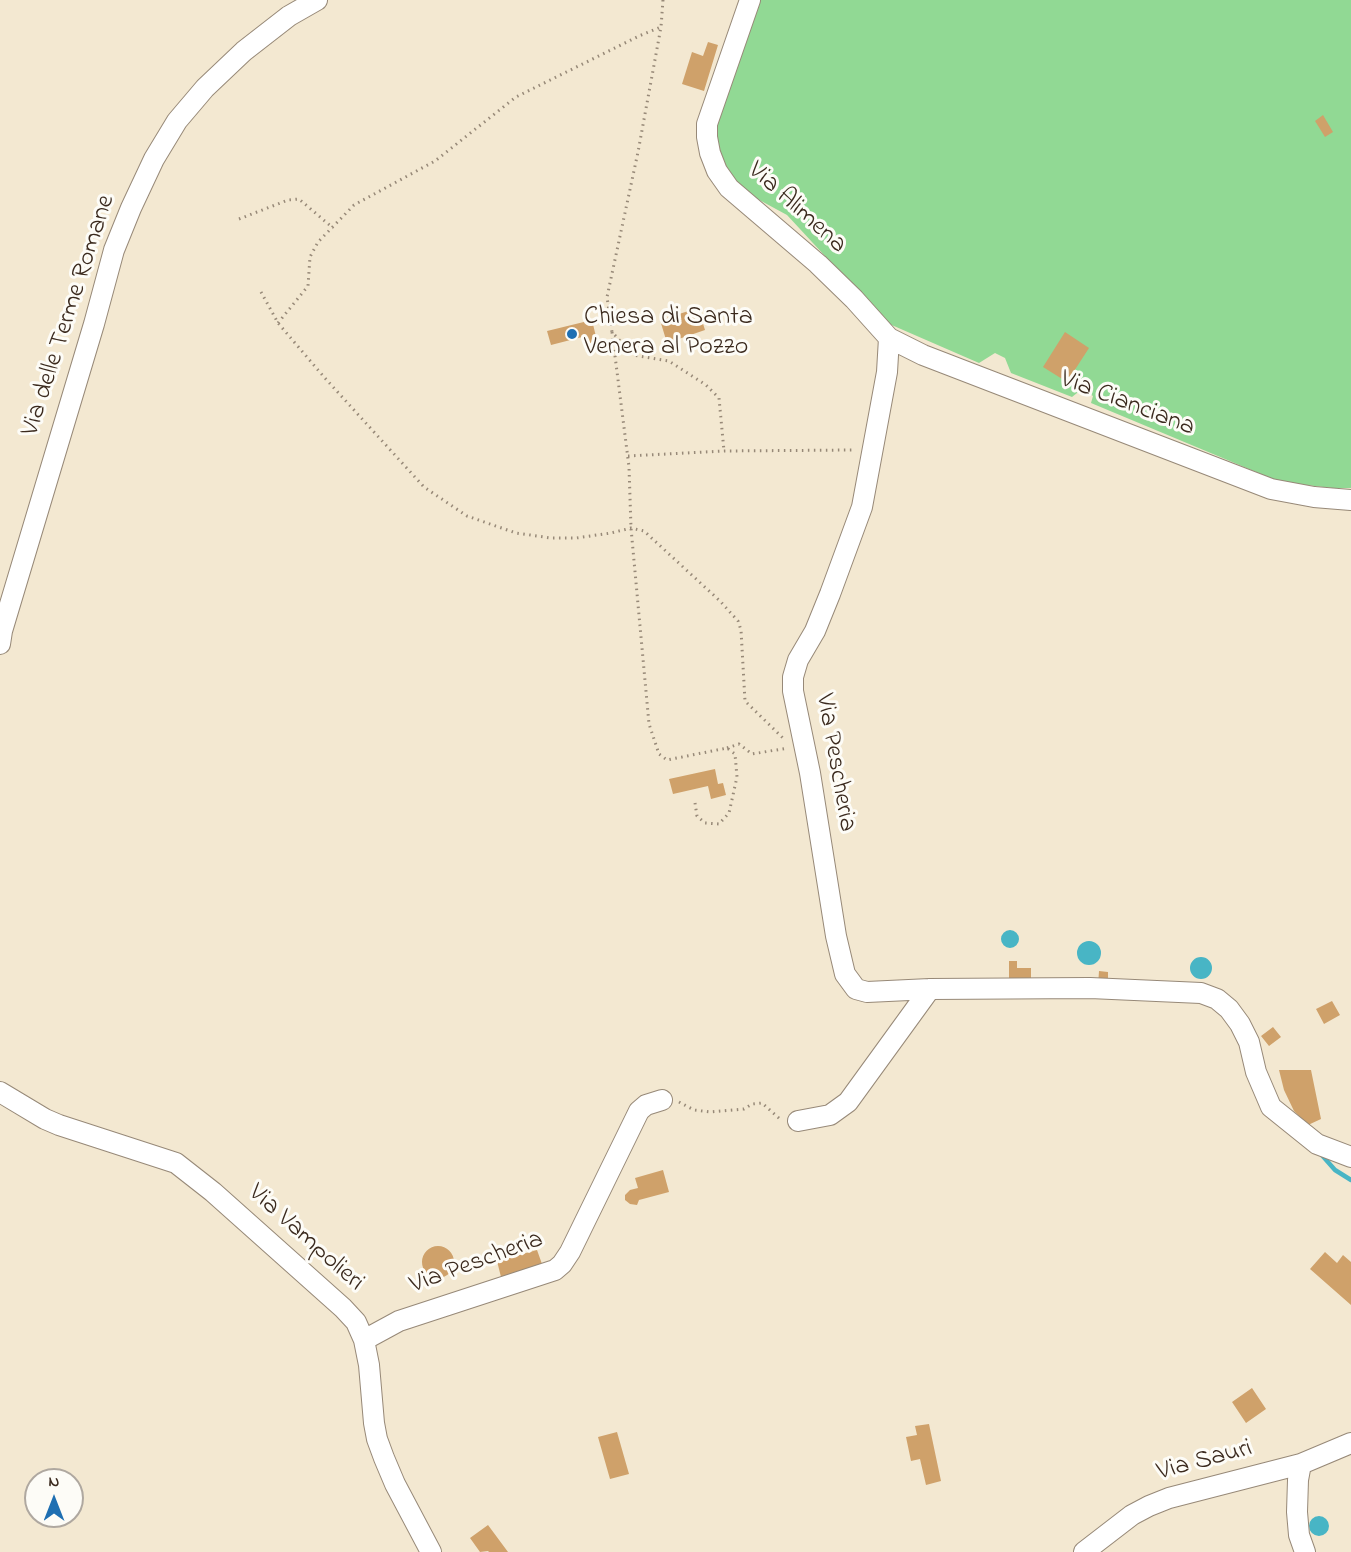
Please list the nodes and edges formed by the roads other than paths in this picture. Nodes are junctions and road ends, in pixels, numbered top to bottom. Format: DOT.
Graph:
graph roads {
  1 [pos="317,0"];
  2 [pos="750,0"];
  3 [pos="889,338"];
  4 [pos="1351,500"];
  5 [pos="0,644"];
  6 [pos="930,989"];
  7 [pos="0,1092"];
  8 [pos="662,1100"];
  9 [pos="798,1121"];
  10 [pos="1351,1157"];
  11 [pos="364,1340"];
  12 [pos="1351,1428"];
  13 [pos="1351,1433"];
  14 [pos="1351,1443"];
  15 [pos="1301,1464"];
  16 [pos="431,1552"];
  17 [pos="1084,1552"];
  18 [pos="1305,1552"];
  1 -- 5 [label="street, Via delle Terme Romane"];
  2 -- 3 [label="street, Via Alimena"];
  3 -- 4 [label="street, Via Cianciana"];
  3 -- 6 [label="street, Via Pescheria"];
  6 -- 9 [label="street"];
  6 -- 10 [label="street, Via Pescheria"];
  7 -- 11 [label="street, Via Vampolieri"];
  8 -- 11 [label="street, Via Pescheria"];
  11 -- 16 [label="street, Via Vampolieri"];
  12 -- 13 [label="street"];
  14 -- 15 [label="street, Via Sauri"];
  15 -- 17 [label="street, Via Sauri"];
  15 -- 18 [label="street"];
}
